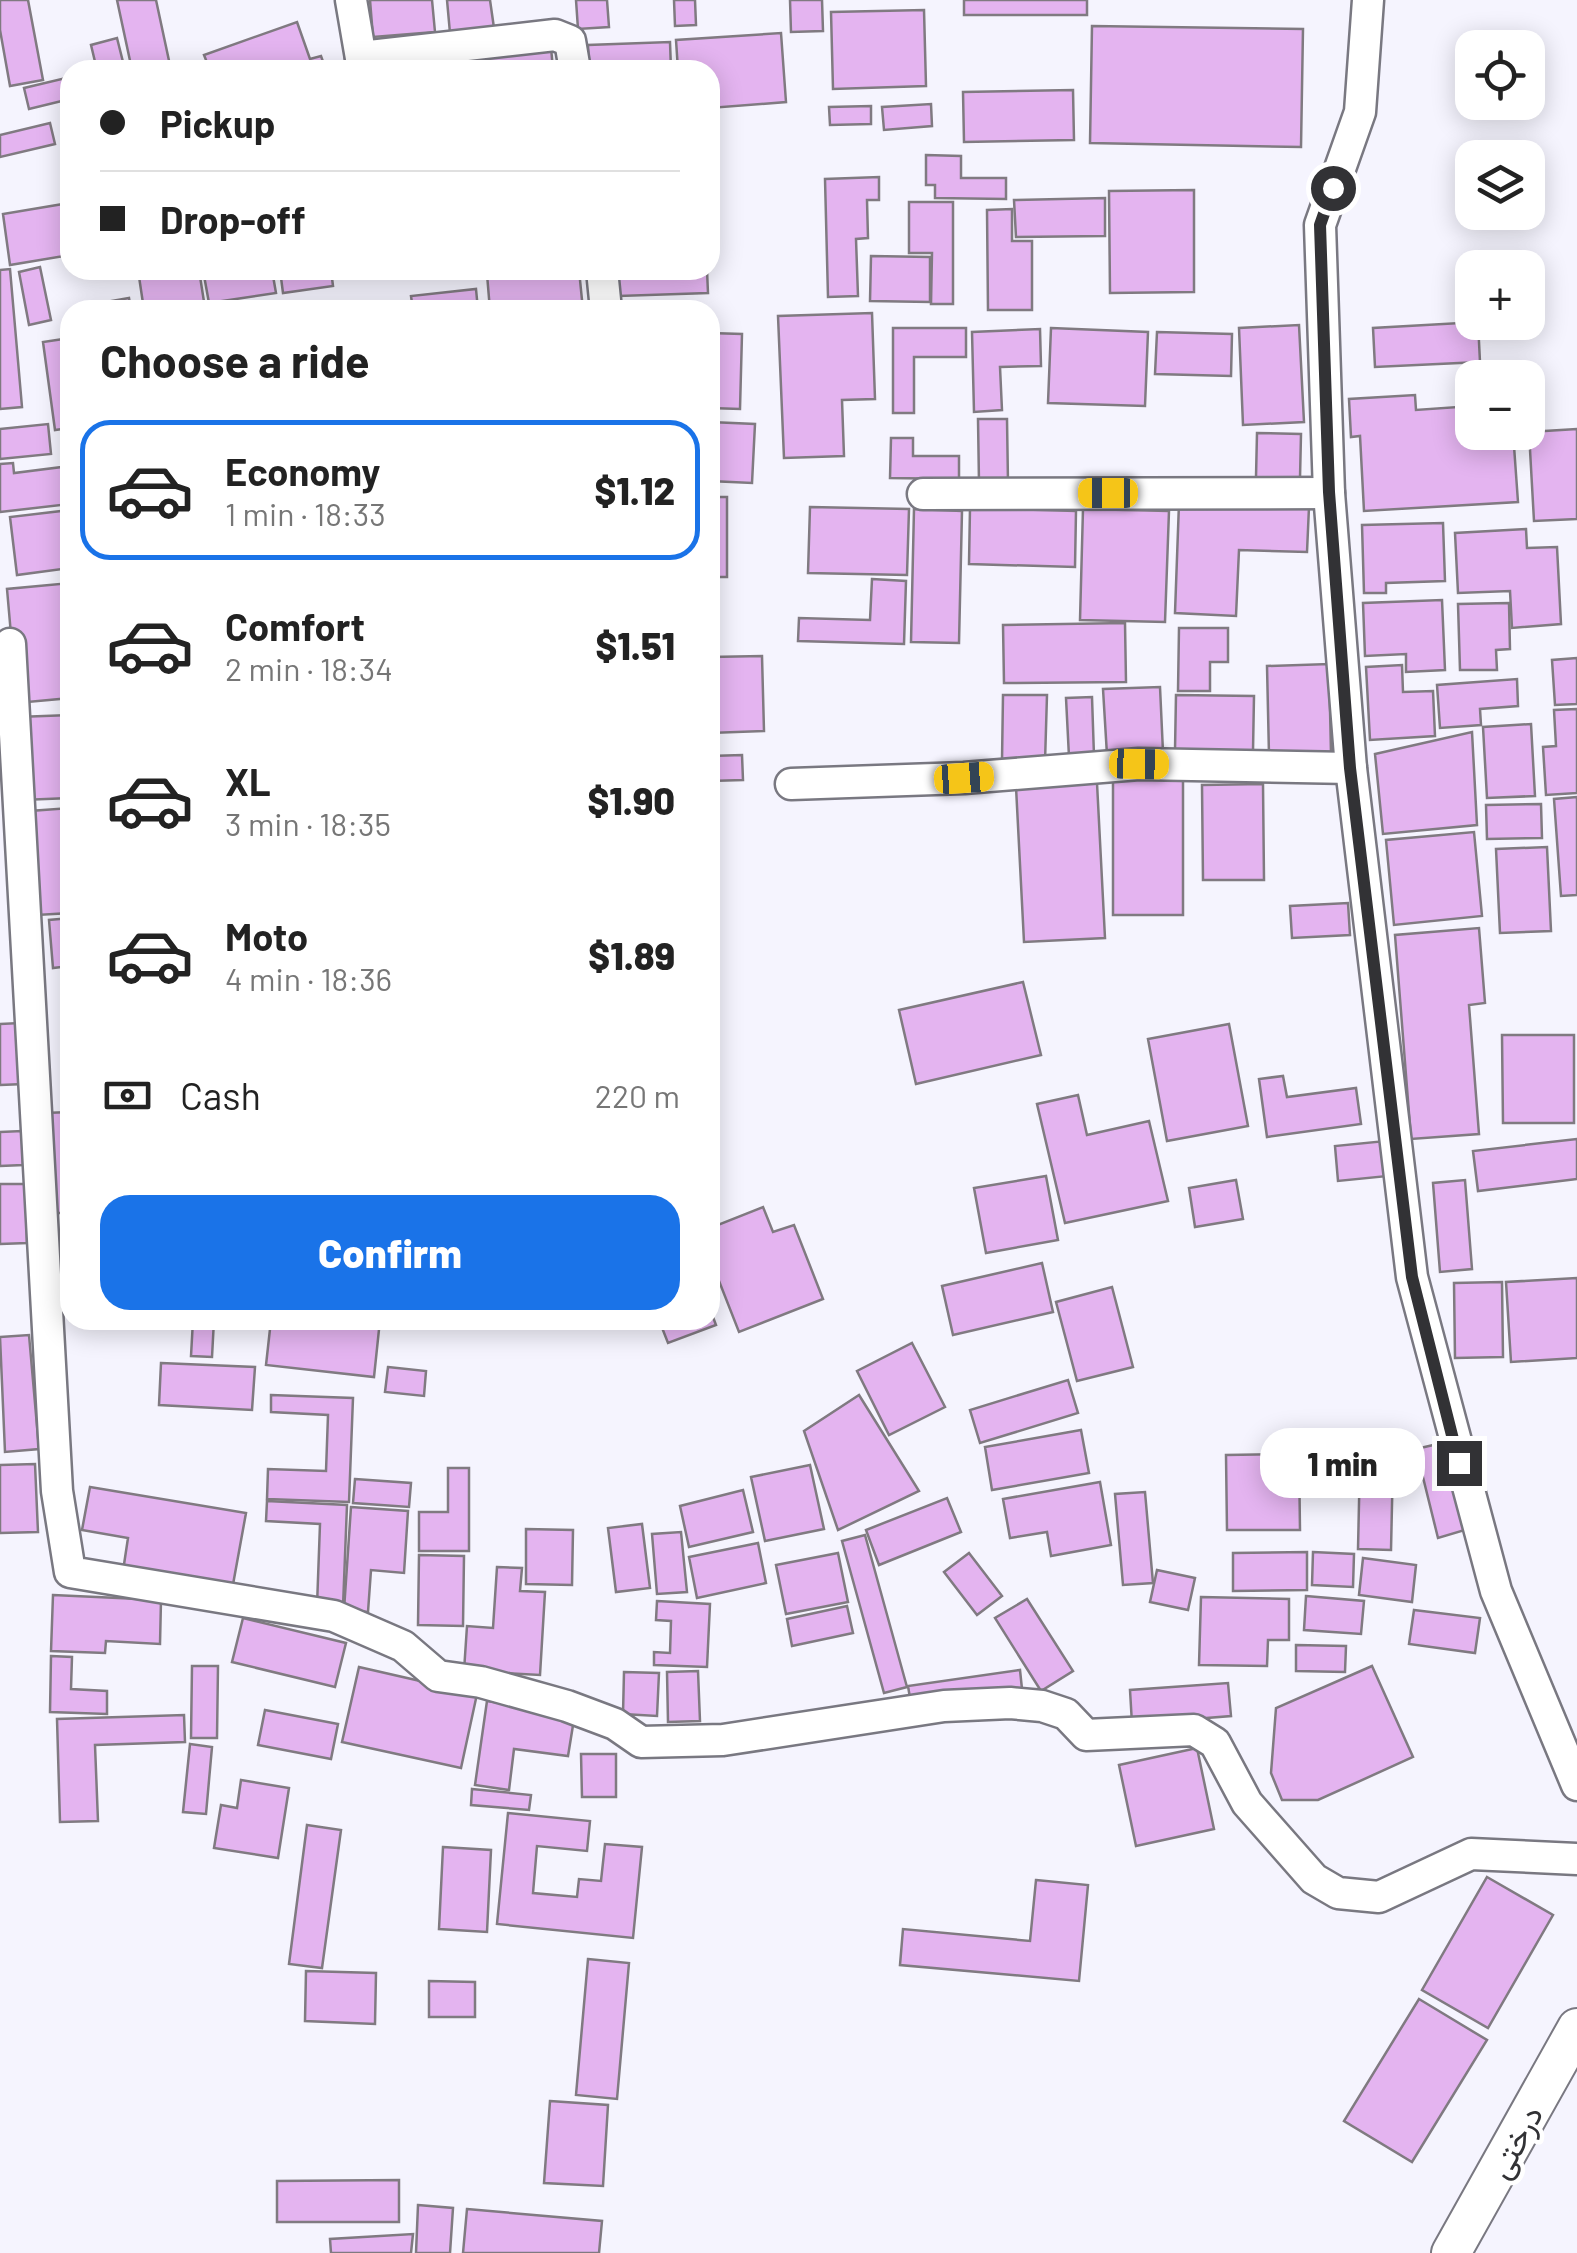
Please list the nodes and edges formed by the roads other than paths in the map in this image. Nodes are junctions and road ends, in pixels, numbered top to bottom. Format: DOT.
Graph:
graph roads {
  1 [pos="351,0"];
  2 [pos="1368,0"];
  3 [pos="361,60"];
  4 [pos="389,60"];
  5 [pos="573,60"];
  6 [pos="1329,492"];
  7 [pos="923,494"];
  8 [pos="10,644"];
  9 [pos="1350,768"];
  10 [pos="792,784"];
  11 [pos="1577,1785"];
  12 [pos="1577,1859"];
  13 [pos="1577,2028"];
  14 [pos="1451,2253"];
  1 -- 3 [label="street"];
  2 -- 6 [label="street"];
  4 -- 5 [label="street"];
  6 -- 7 [label="street"];
  6 -- 9 [label="street"];
  8 -- 12 [label="street"];
  9 -- 10 [label="street"];
  9 -- 11 [label="street"];
  13 -- 14 [label="street, درختی"];
}
